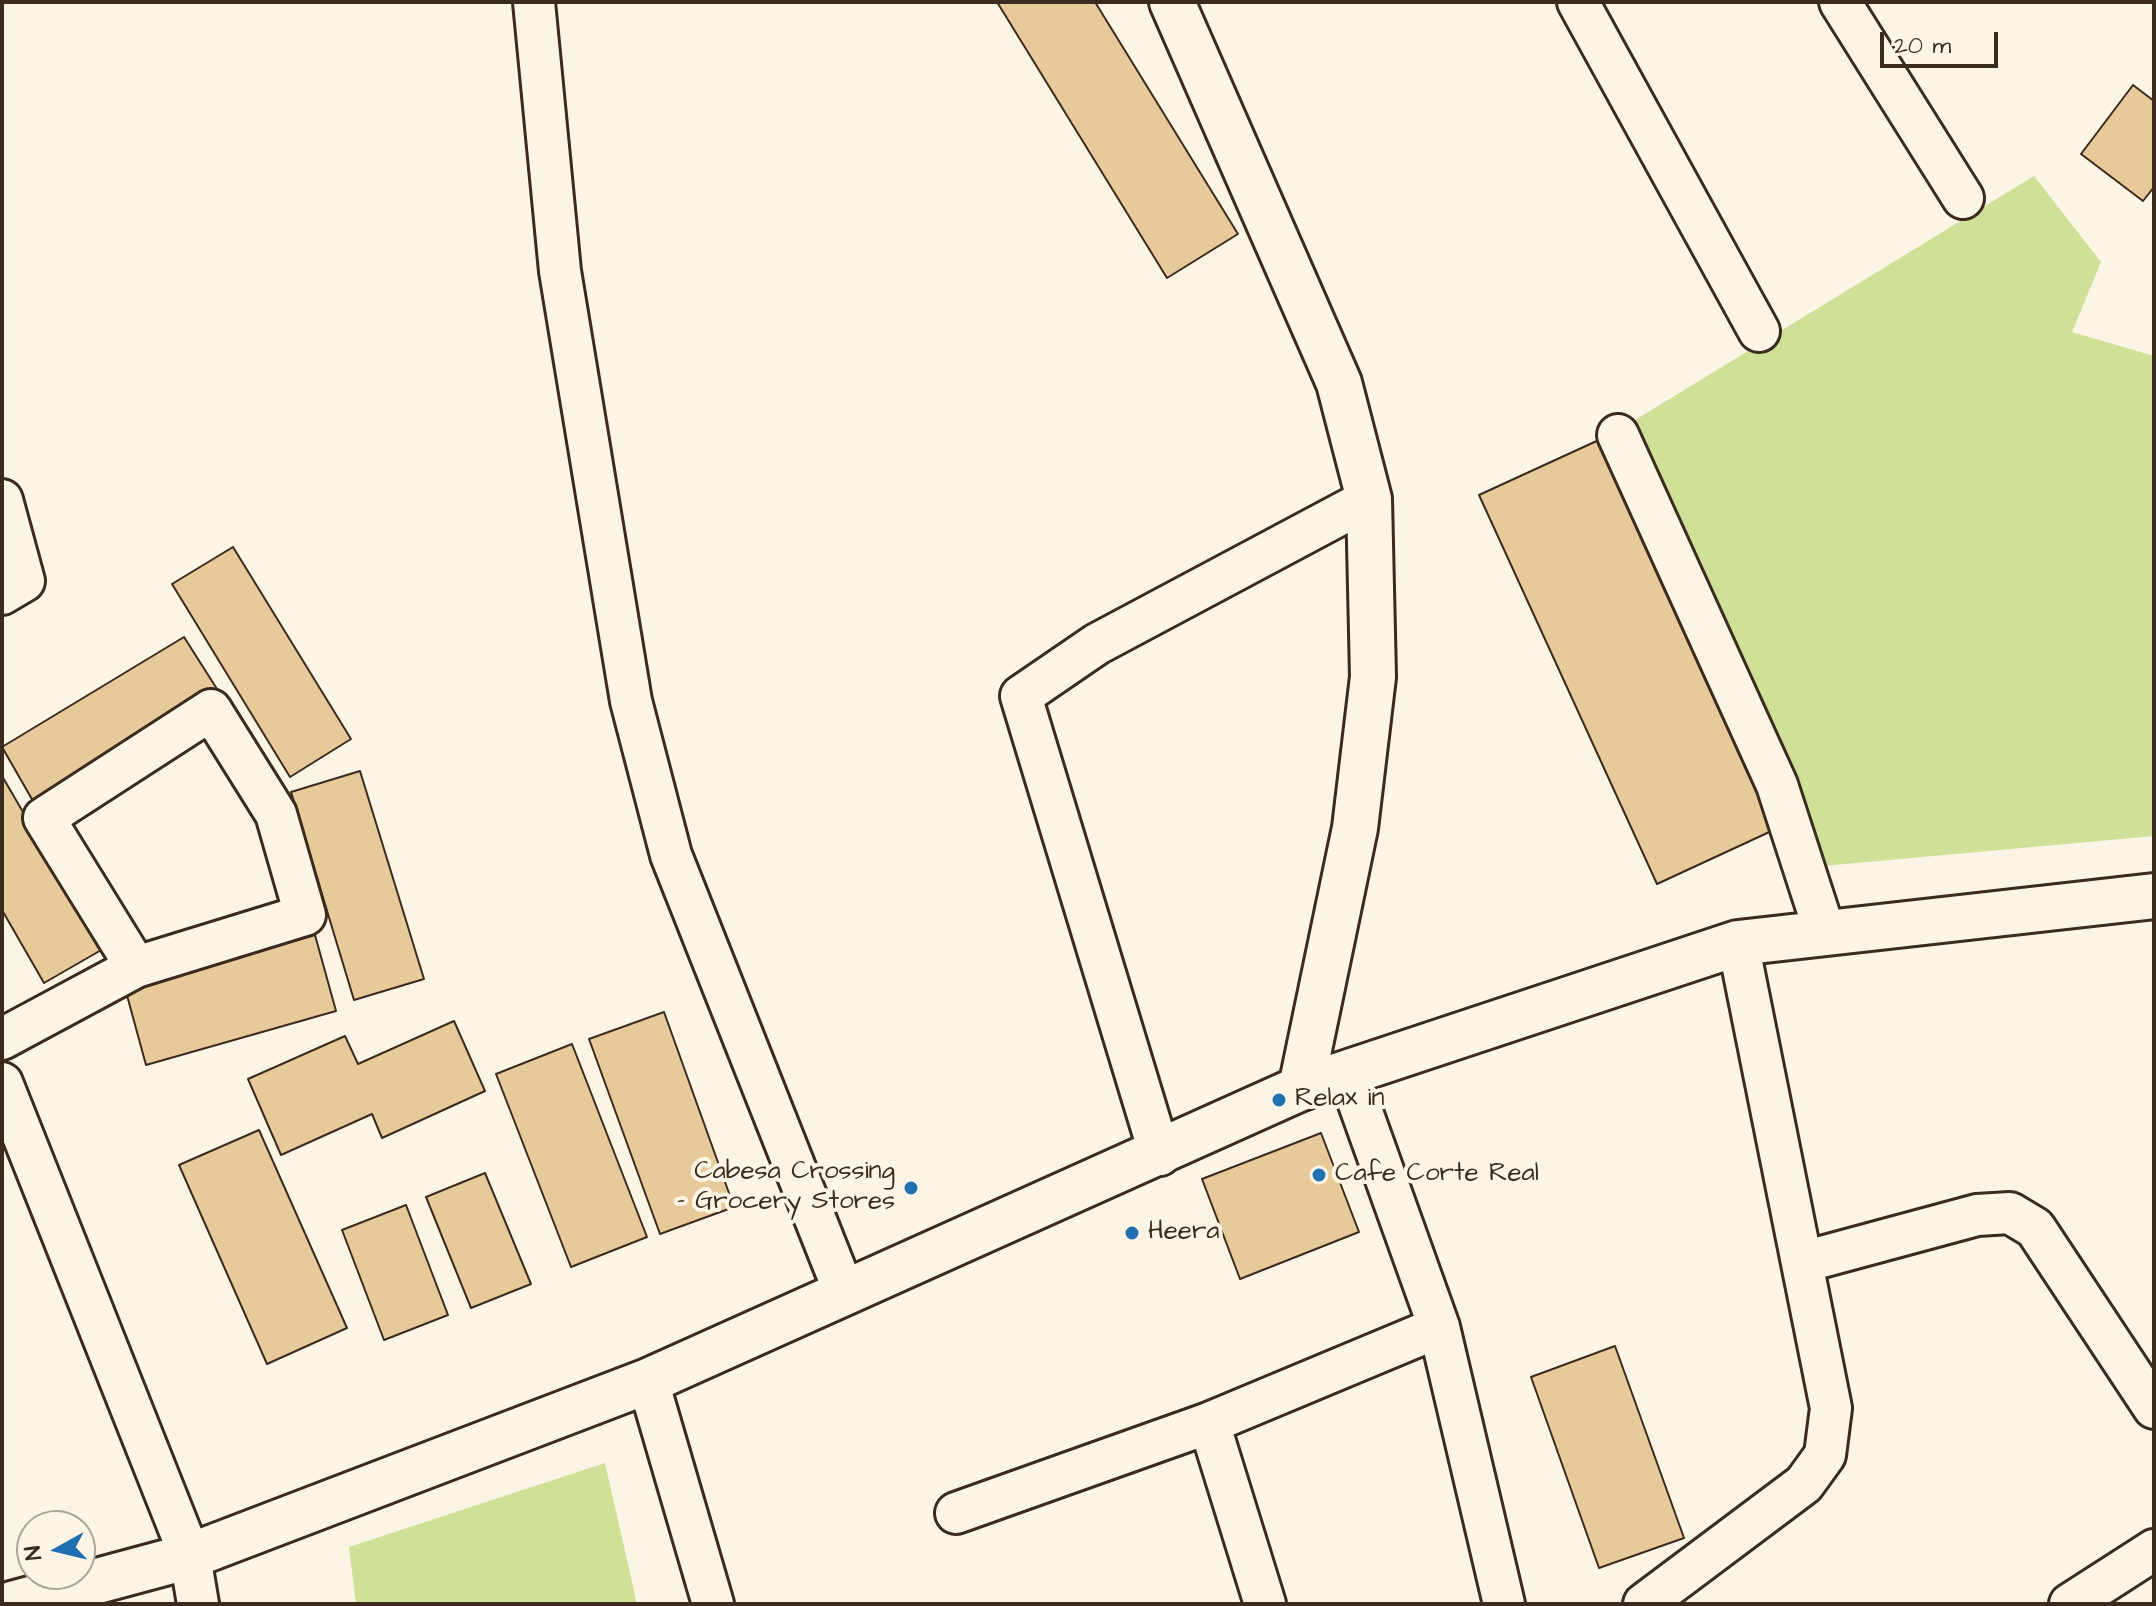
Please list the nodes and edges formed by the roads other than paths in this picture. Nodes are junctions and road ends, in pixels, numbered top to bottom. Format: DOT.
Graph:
graph roads {
  1 [pos="534,2"];
  2 [pos="1172,2"];
  3 [pos="1578,2"];
  4 [pos="1840,2"];
  5 [pos="1963,198"];
  6 [pos="1759,331"];
  7 [pos="1618,435"];
  8 [pos="1369,499"];
  9 [pos="2,500"];
  10 [pos="2,594"];
  11 [pos="2154,896"];
  12 [pos="1825,933"];
  13 [pos="1738,943"];
  14 [pos="136,967"];
  15 [pos="2,1039"];
  16 [pos="1348,1073"];
  17 [pos="2,1083"];
  18 [pos="1301,1088"];
  19 [pos="1160,1155"];
  20 [pos="1803,1262"];
  21 [pos="845,1294"];
  22 [pos="1439,1327"];
  23 [pos="648,1381"];
  24 [pos="2154,1408"];
  25 [pos="1209,1423"];
  26 [pos="956,1513"];
  27 [pos="2154,1550"];
  28 [pos="190,1556"];
  29 [pos="12,1604"];
  30 [pos="198,1604"];
  31 [pos="713,1604"];
  32 [pos="1265,1604"];
  33 [pos="1504,1604"];
  34 [pos="1644,1604"];
  35 [pos="2070,1604"];
  1 -- 21 [label="street"];
  2 -- 8 [label="main road"];
  3 -- 6 [label="street"];
  4 -- 5 [label="street"];
  7 -- 12 [label="street"];
  8 -- 18 [label="main road"];
  8 -- 19 [label="street"];
  9 -- 10 [label="street"];
  11 -- 12 [label="main road"];
  12 -- 13 [label="main road"];
  13 -- 16 [label="main road"];
  13 -- 20 [label="street"];
  14 -- 14 [label="street"];
  14 -- 15 [label="street"];
  16 -- 18 [label="main road"];
  16 -- 22 [label="street"];
  17 -- 28 [label="street"];
  18 -- 19 [label="main road"];
  19 -- 21 [label="main road"];
  20 -- 24 [label="street"];
  20 -- 34 [label="street"];
  21 -- 23 [label="main road"];
  22 -- 25 [label="street"];
  22 -- 33 [label="street"];
  23 -- 28 [label="main road"];
  23 -- 31 [label="street"];
  25 -- 26 [label="street"];
  25 -- 32 [label="street"];
  27 -- 35 [label="street"];
  28 -- 29 [label="main road"];
  28 -- 30 [label="street"];
}
